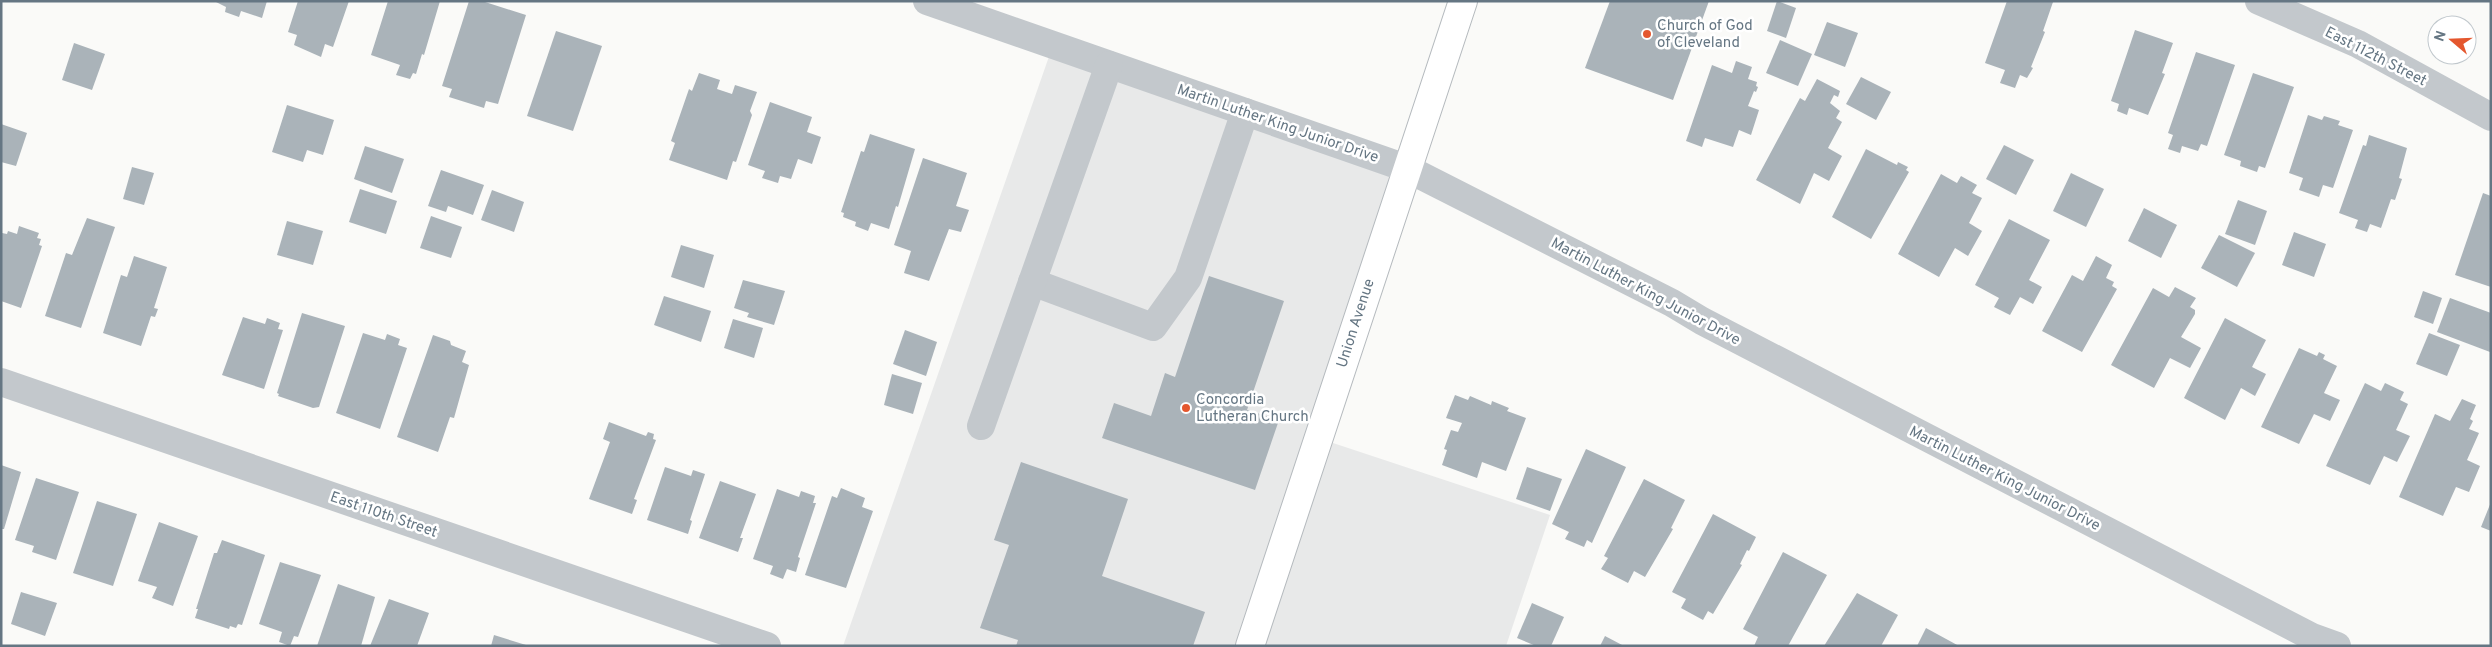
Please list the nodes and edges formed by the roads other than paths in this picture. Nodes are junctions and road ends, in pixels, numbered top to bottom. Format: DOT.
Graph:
graph roads {
  1 [pos="927,1"];
  2 [pos="1463,1"];
  3 [pos="2259,1"];
  4 [pos="1109,65"];
  5 [pos="1245,112"];
  6 [pos="2491,117"];
  7 [pos="1406,168"];
  8 [pos="1032,282"];
  9 [pos="1,382"];
  10 [pos="981,426"];
  11 [pos="768,646"];
  12 [pos="1250,646"];
  13 [pos="2336,646"];
  1 -- 4 [label="street, Martin Luther King Junior Drive"];
  2 -- 7 [label="main road, Union Avenue"];
  3 -- 6 [label="street, East 112th Street"];
  4 -- 5 [label="street, Martin Luther King Junior Drive"];
  4 -- 8 [label="street"];
  5 -- 7 [label="street, Martin Luther King Junior Drive"];
  5 -- 8 [label="street"];
  7 -- 12 [label="main road, Union Avenue"];
  7 -- 13 [label="street, Martin Luther King Junior Drive"];
  8 -- 10 [label="street"];
  9 -- 11 [label="street, East 110th Street"];
}
